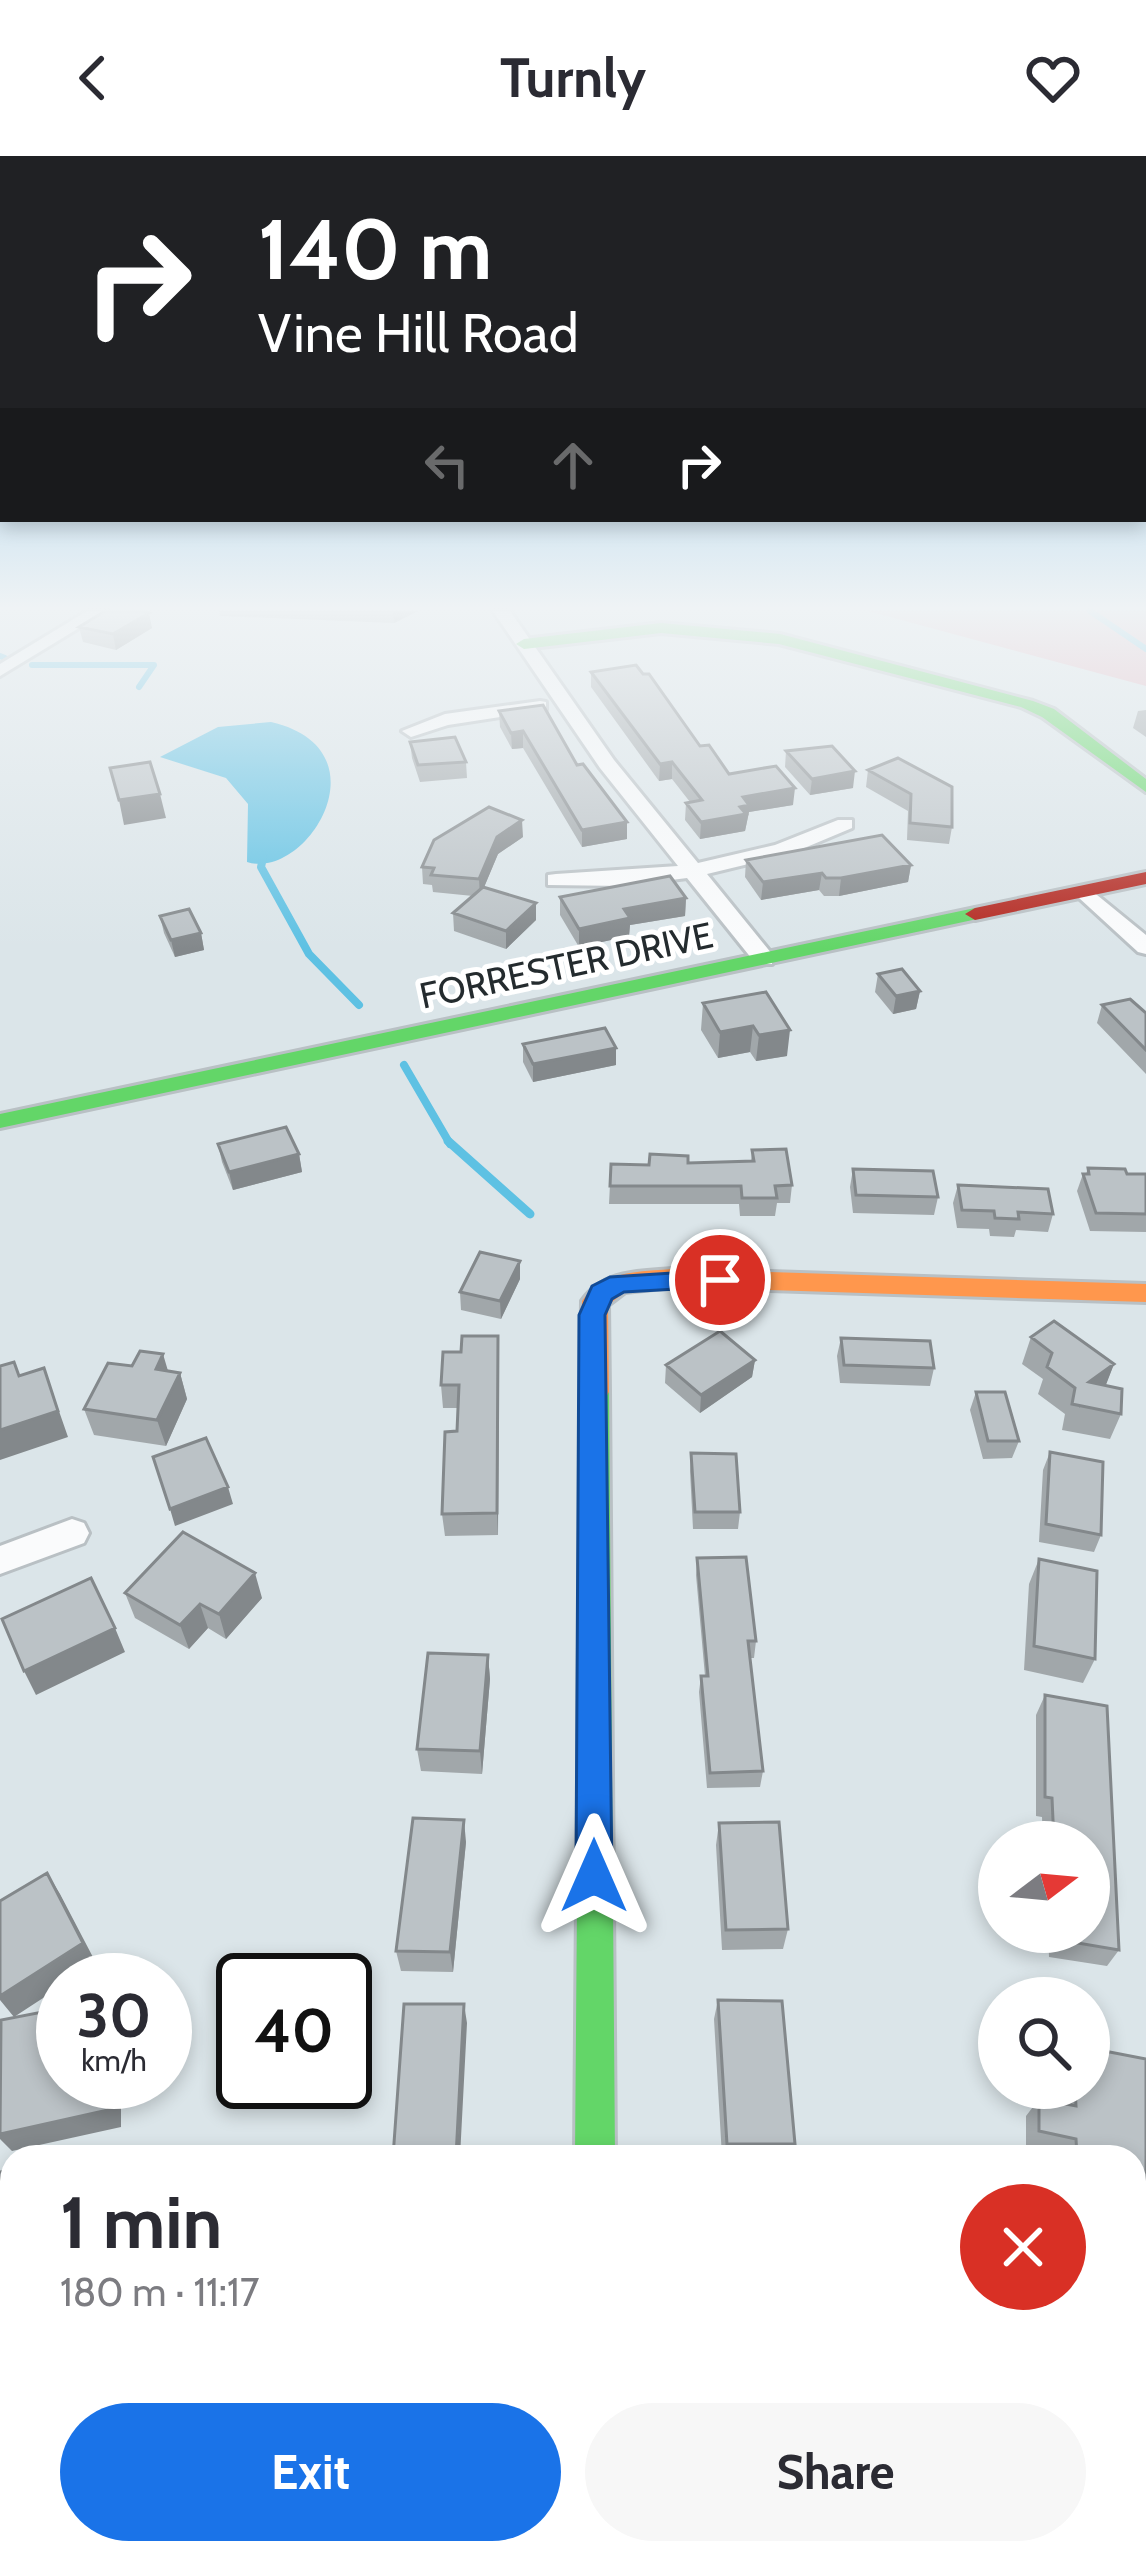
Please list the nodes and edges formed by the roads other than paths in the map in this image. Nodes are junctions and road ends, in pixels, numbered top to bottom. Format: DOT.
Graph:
graph roads {
  1 [pos="434,723"];
  2 [pos="578,723"];
  3 [pos="1063,723"];
  4 [pos="411,731"];
  5 [pos="1146,787"];
  6 [pos="845,824"];
  7 [pos="692,868"];
  8 [pos="1146,878"];
  9 [pos="556,880"];
  10 [pos="1086,892"];
  11 [pos="1146,946"];
  12 [pos="764,959"];
  13 [pos="0,1121"];
  14 [pos="1146,1294"];
  15 [pos="72,1533"];
  16 [pos="0,1560"];
  17 [pos="595,2145"];
  1 -- 4 [label="street"];
  2 -- 7 [label="street"];
  3 -- 5 [label="street"];
  6 -- 7 [label="street"];
  7 -- 9 [label="street"];
  7 -- 12 [label="street"];
  8 -- 10 [label="street, FORRESTER DRIVE"];
  10 -- 11 [label="street"];
  10 -- 12 [label="street, FORRESTER DRIVE"];
  12 -- 13 [label="street, FORRESTER DRIVE"];
  14 -- 17 [label="street"];
  15 -- 16 [label="street"];
}
